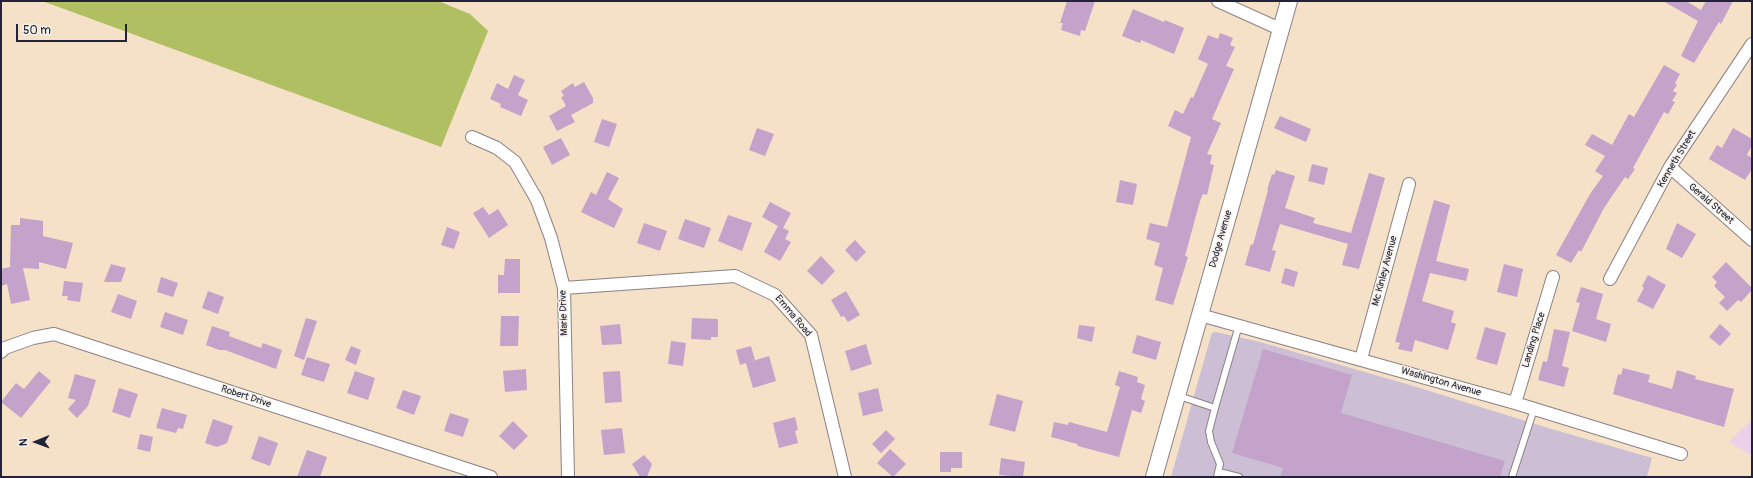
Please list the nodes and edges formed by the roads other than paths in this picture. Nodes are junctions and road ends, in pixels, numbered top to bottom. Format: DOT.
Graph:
graph roads {
  1 [pos="1218,1"];
  2 [pos="1289,1"];
  3 [pos="1280,29"];
  4 [pos="1752,44"];
  5 [pos="472,137"];
  6 [pos="1670,167"];
  7 [pos="1409,184"];
  8 [pos="1752,240"];
  9 [pos="1553,277"];
  10 [pos="1610,279"];
  11 [pos="564,288"];
  12 [pos="1200,315"];
  13 [pos="1239,325"];
  14 [pos="1,352"];
  15 [pos="1361,359"];
  16 [pos="1177,396"];
  17 [pos="1515,403"];
  18 [pos="1215,408"];
  19 [pos="1534,409"];
  20 [pos="1681,454"];
  21 [pos="1218,474"];
  22 [pos="492,477"];
  23 [pos="568,477"];
  24 [pos="845,477"];
  25 [pos="1154,477"];
  26 [pos="1239,477"];
  27 [pos="1512,477"];
  1 -- 3 [label="street"];
  2 -- 3 [label="main road, Dodge Avenue"];
  3 -- 12 [label="main road, Dodge Avenue"];
  4 -- 6 [label="street, Kenneth Street"];
  5 -- 11 [label="street, Marie Drive"];
  6 -- 8 [label="street, Gerald Street"];
  6 -- 10 [label="street, Kenneth Street"];
  7 -- 15 [label="street, Mc Kinley Avenue"];
  9 -- 17 [label="street, Landing Place"];
  11 -- 23 [label="street, Marie Drive"];
  11 -- 24 [label="street, Emma Road"];
  12 -- 13 [label="street, Washington Avenue"];
  12 -- 16 [label="main road, Dodge Avenue"];
  13 -- 15 [label="street, Washington Avenue"];
  13 -- 18 [label="lane"];
  14 -- 22 [label="street, Robert Drive"];
  15 -- 17 [label="street, Washington Avenue"];
  16 -- 18 [label="lane"];
  16 -- 25 [label="main road, Dodge Avenue"];
  17 -- 19 [label="street, Washington Avenue"];
  18 -- 21 [label="lane"];
  19 -- 20 [label="street, Washington Avenue"];
  19 -- 27 [label="lane"];
  21 -- 26 [label="lane"];
}
